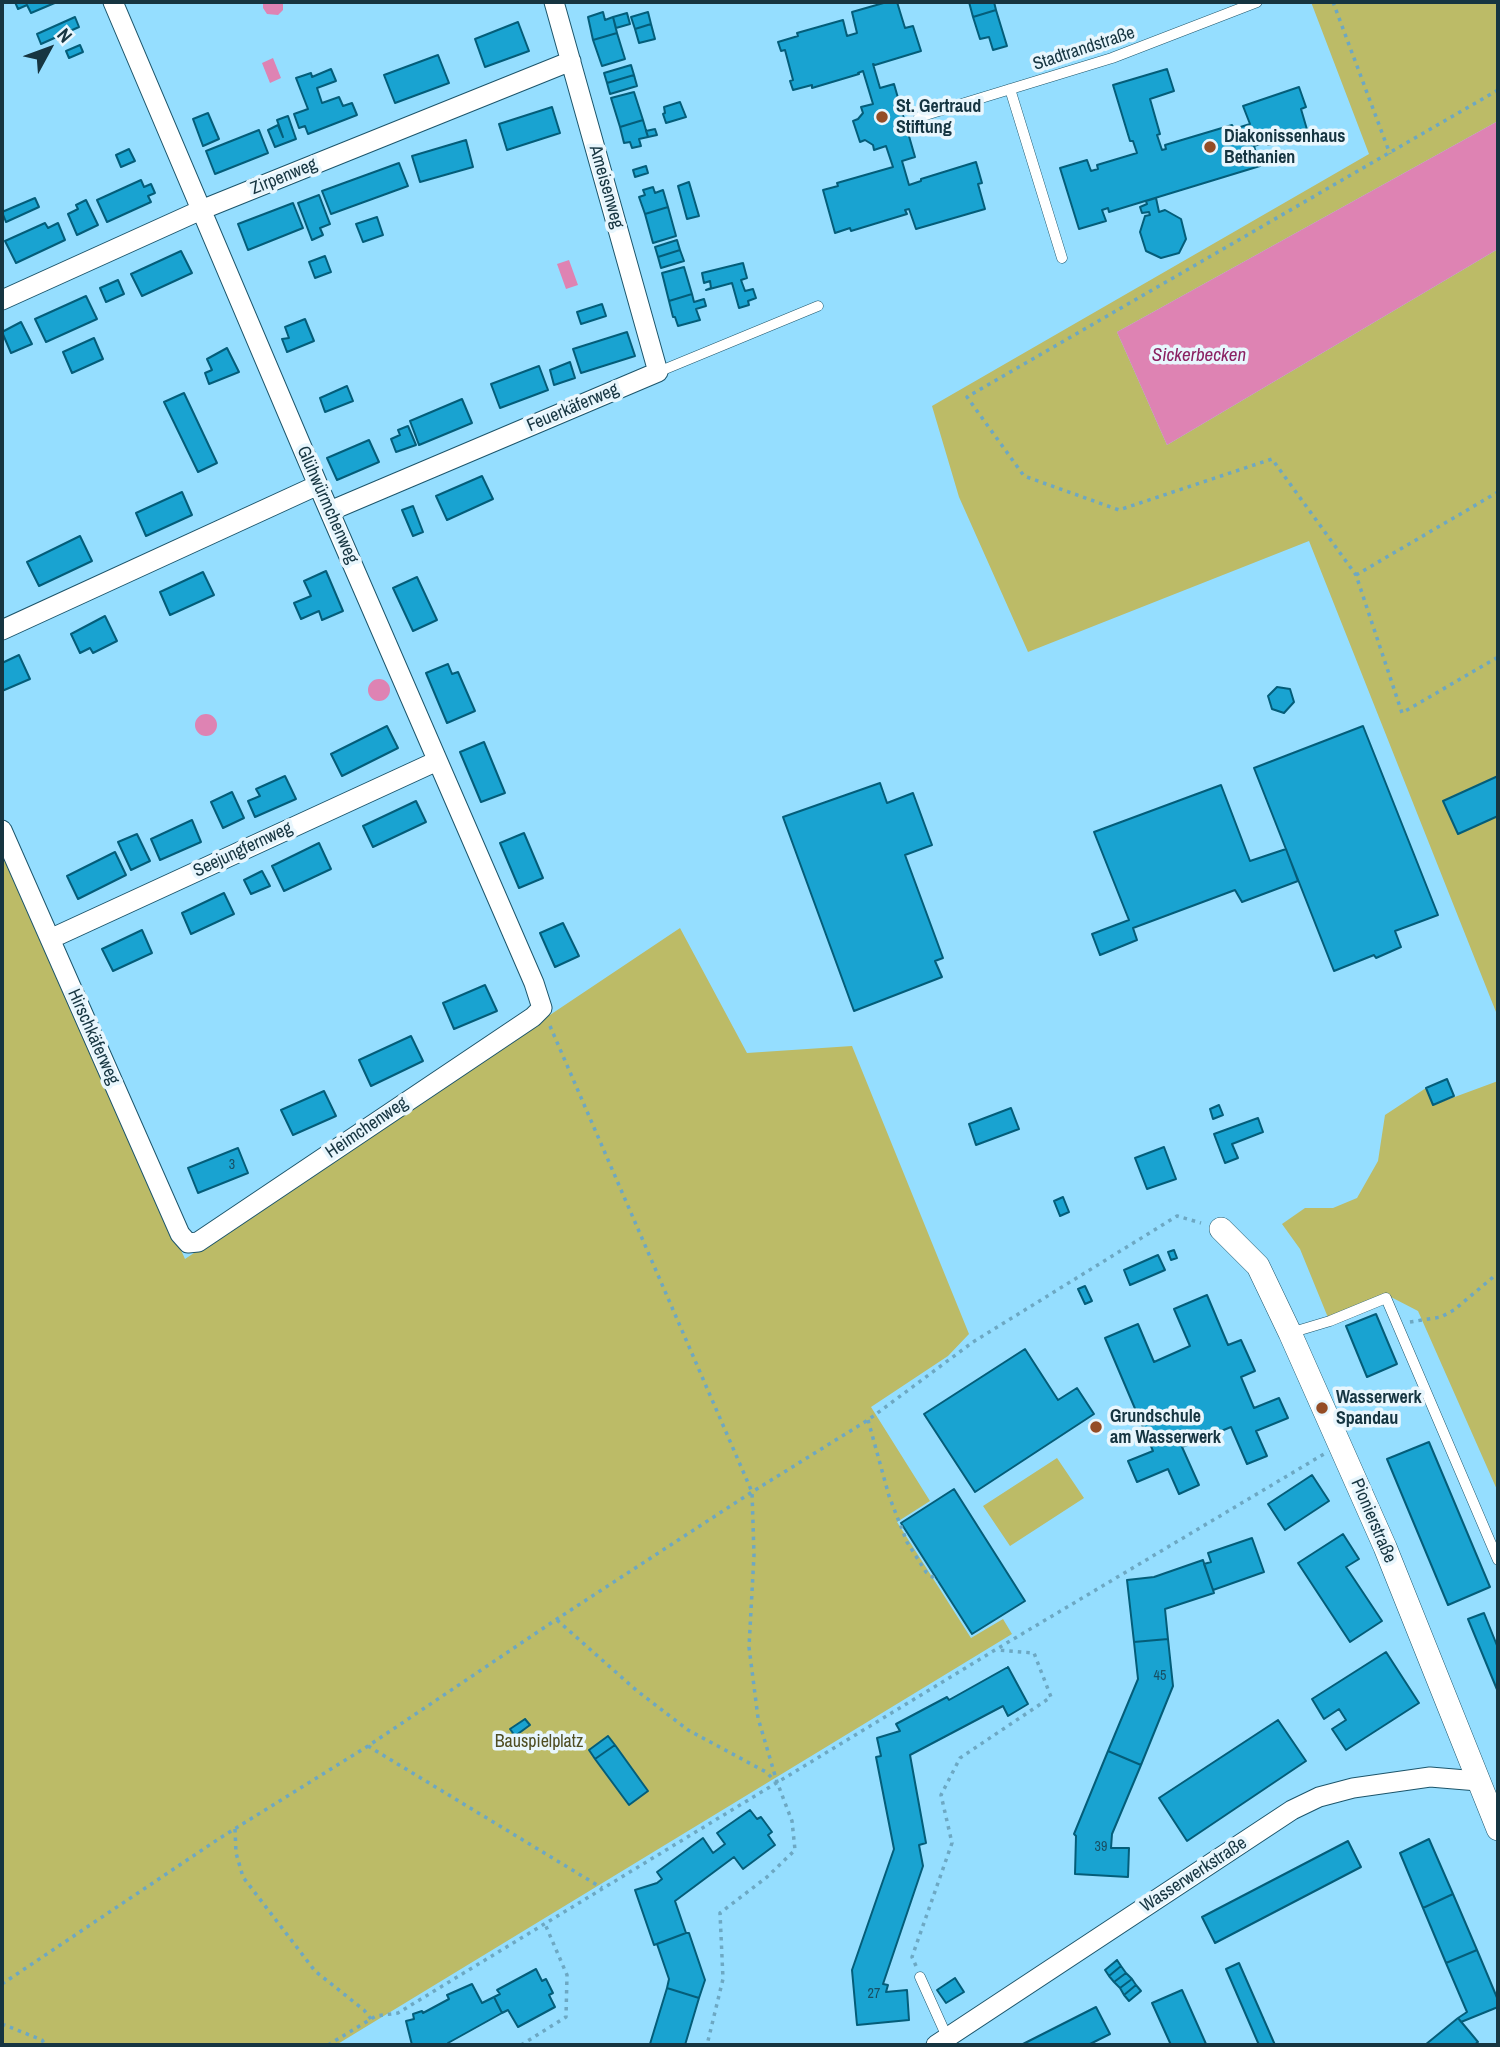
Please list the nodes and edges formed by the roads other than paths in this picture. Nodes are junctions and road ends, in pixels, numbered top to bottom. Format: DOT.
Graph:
graph roads {
  1 [pos="113,2"];
  2 [pos="554,2"];
  3 [pos="1257,2"];
  4 [pos="570,61"];
  5 [pos="1010,89"];
  6 [pos="919,117"];
  7 [pos="201,210"];
  8 [pos="1062,258"];
  9 [pos="2,300"];
  10 [pos="818,306"];
  11 [pos="658,372"];
  12 [pos="318,485"];
  13 [pos="330,511"];
  14 [pos="2,630"];
  15 [pos="437,761"];
  16 [pos="2,830"];
  17 [pos="50,939"];
  18 [pos="542,1008"];
  19 [pos="1221,1229"];
  20 [pos="188,1242"];
  21 [pos="1290,1334"];
  22 [pos="1498,1560"];
  23 [pos="1478,1781"];
  24 [pos="1498,1829"];
  25 [pos="920,1976"];
  26 [pos="941,2041"];
  1 -- 7 [label="street, Glühwürmchenweg"];
  2 -- 4 [label="street, Ameisenweg"];
  3 -- 5 [label="lane, Stadtrandstraße"];
  4 -- 7 [label="street, Zirpenweg"];
  4 -- 11 [label="street, Ameisenweg"];
  5 -- 6 [label="lane, Stadtrandstraße"];
  5 -- 8 [label="lane"];
  7 -- 9 [label="street, Zirpenweg"];
  7 -- 12 [label="street, Glühwürmchenweg"];
  10 -- 11 [label="lane, Feuerkäferweg"];
  11 -- 13 [label="street, Feuerkäferweg"];
  12 -- 13 [label="street, Glühwürmchenweg"];
  12 -- 14 [label="street"];
  13 -- 15 [label="street, Glühwürmchenweg"];
  15 -- 17 [label="street, Seejungfernweg"];
  15 -- 18 [label="street, Glühwürmchenweg"];
  16 -- 17 [label="street, Hirschkäferweg"];
  17 -- 20 [label="street, Hirschkäferweg"];
  18 -- 20 [label="street, Heimchenweg"];
  19 -- 21 [label="street, Pionierstraße"];
  21 -- 22 [label="lane"];
  21 -- 23 [label="street, Pionierstraße"];
  23 -- 24 [label="street, Pionierstraße"];
  23 -- 26 [label="street, Wasserwerkstraße"];
  25 -- 26 [label="lane"];
}
